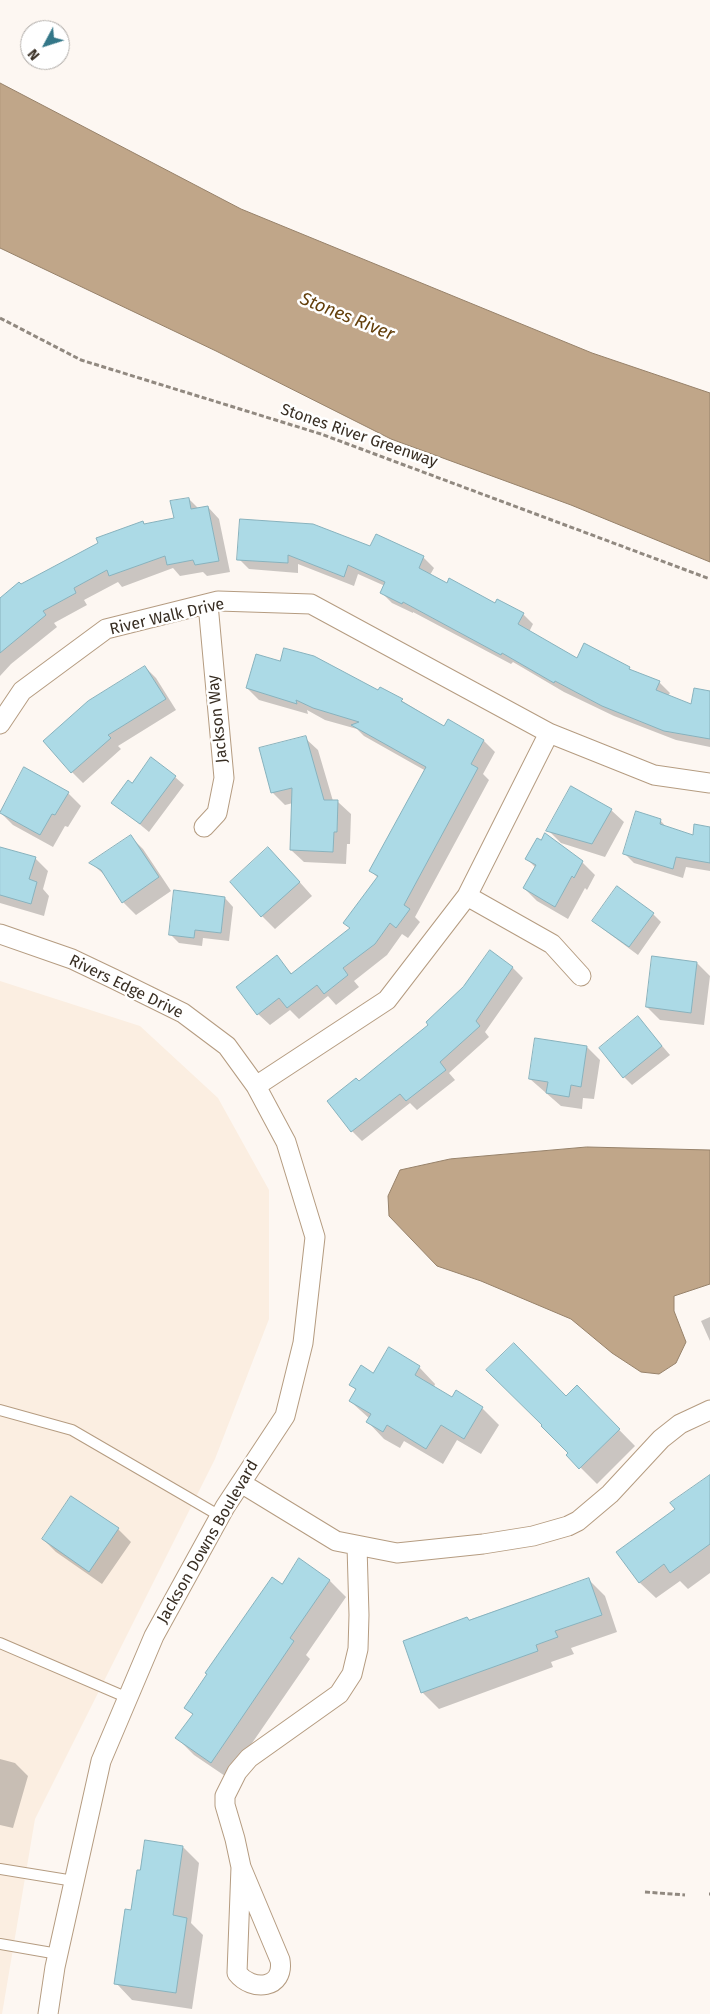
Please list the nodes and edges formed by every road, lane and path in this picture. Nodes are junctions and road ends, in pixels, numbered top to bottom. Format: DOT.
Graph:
graph roads {
  1 [pos="0,318"];
  2 [pos="5,320"];
  3 [pos="0,323"];
  4 [pos="710,579"];
  5 [pos="208,604"];
  6 [pos="0,724"];
  7 [pos="549,733"];
  8 [pos="710,783"];
  9 [pos="204,827"];
  10 [pos="467,896"];
  11 [pos="0,934"];
  12 [pos="581,976"];
  13 [pos="256,1086"];
  14 [pos="0,1410"];
  15 [pos="710,1410"];
  16 [pos="241,1483"];
  17 [pos="220,1516"];
  18 [pos="357,1546"];
  19 [pos="0,1643"];
  20 [pos="128,1698"];
  21 [pos="241,1867"];
  22 [pos="0,1869"];
  23 [pos="74,1880"];
  24 [pos="645,1892"];
  25 [pos="685,1895"];
  26 [pos="0,1944"];
  27 [pos="58,1954"];
  28 [pos="48,2014"];
  1 -- 2 [label="path, Stones River Greenway"];
  2 -- 3 [label="path"];
  2 -- 4 [label="path, Stones River Greenway"];
  5 -- 6 [label="street, River Walk Drive"];
  5 -- 7 [label="street, River Walk Drive"];
  5 -- 9 [label="street, Jackson Way"];
  7 -- 8 [label="street"];
  7 -- 10 [label="street"];
  10 -- 12 [label="street"];
  10 -- 13 [label="street"];
  11 -- 13 [label="street, Rivers Edge Drive"];
  13 -- 16 [label="street, Jackson Downs Boulevard"];
  14 -- 17 [label="lane"];
  15 -- 18 [label="street"];
  16 -- 17 [label="street, Jackson Downs Boulevard"];
  16 -- 18 [label="street"];
  17 -- 20 [label="street, Jackson Downs Boulevard"];
  18 -- 21 [label="street"];
  19 -- 20 [label="lane"];
  20 -- 23 [label="street, Jackson Downs Boulevard"];
  21 -- 21 [label="street"];
  22 -- 23 [label="lane"];
  23 -- 27 [label="street, Jackson Downs Boulevard"];
  24 -- 25 [label="path"];
  26 -- 27 [label="lane"];
  27 -- 28 [label="street, Jackson Downs Boulevard"];
}
